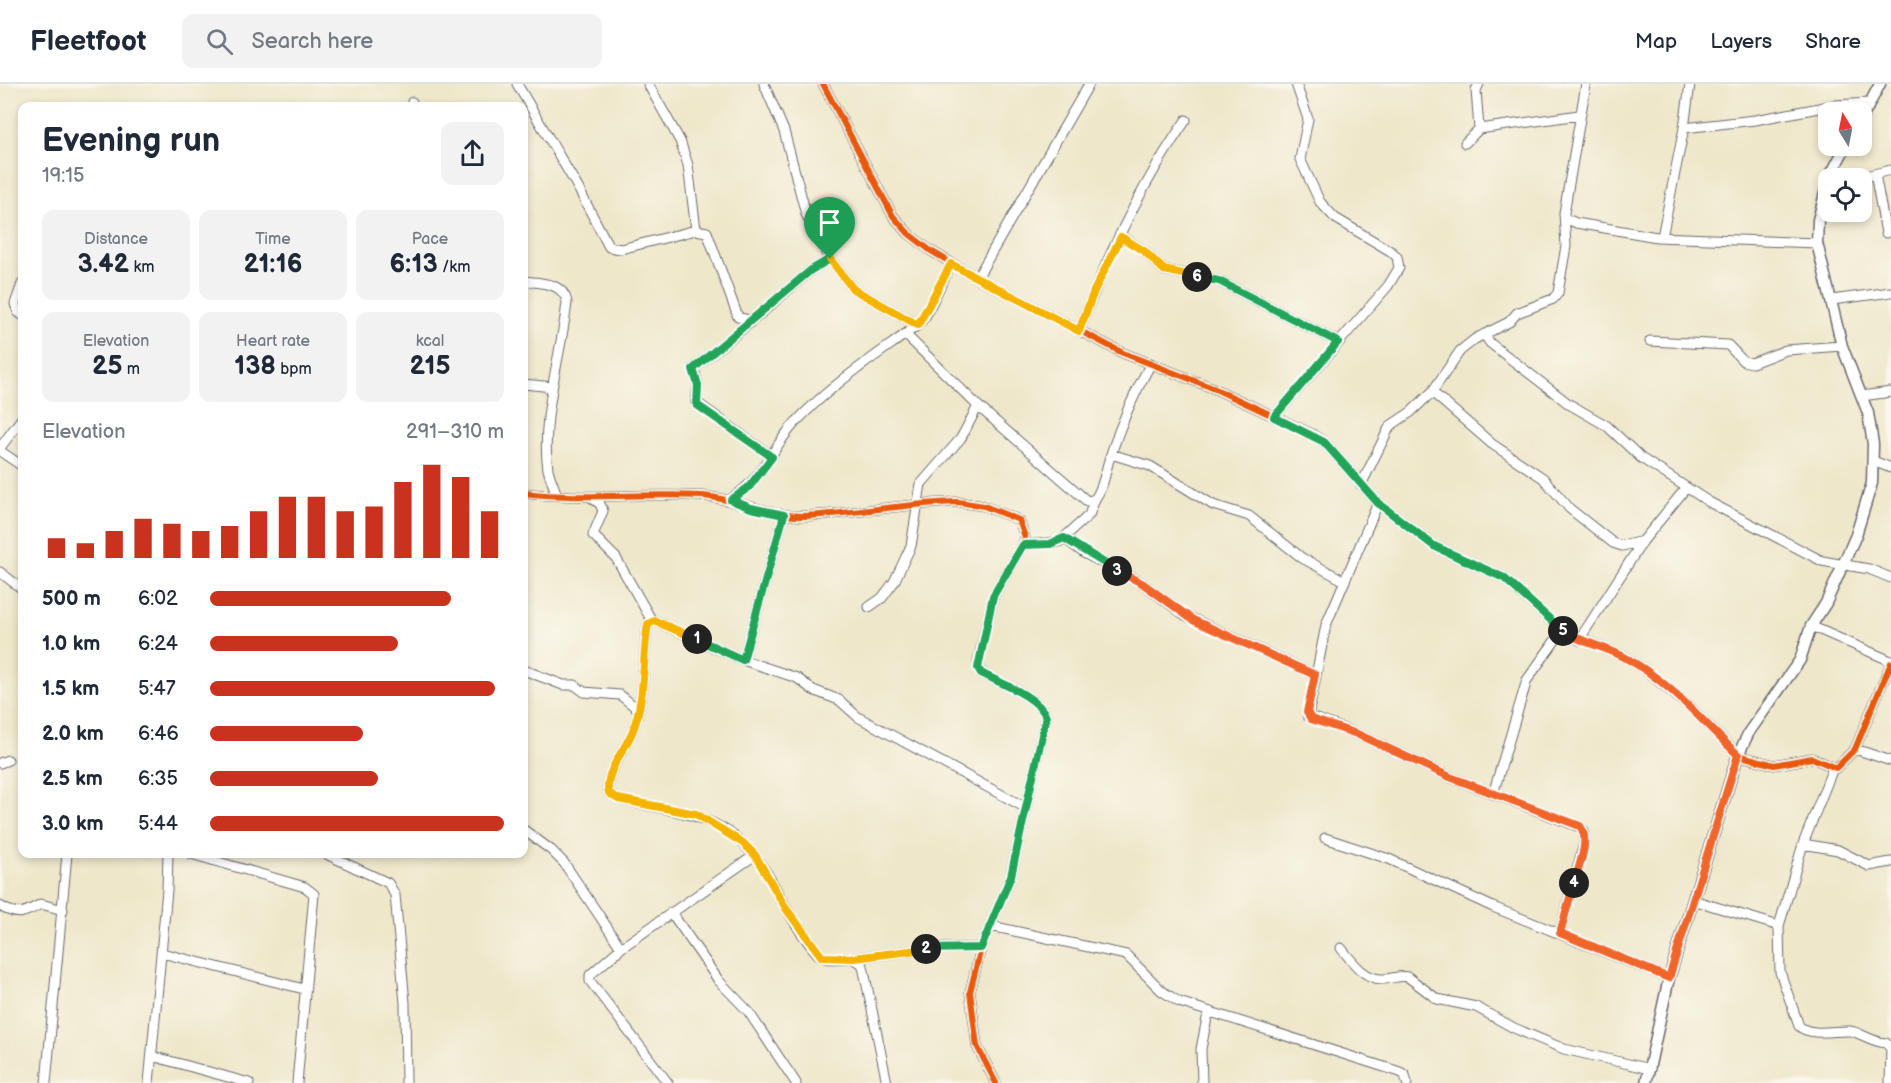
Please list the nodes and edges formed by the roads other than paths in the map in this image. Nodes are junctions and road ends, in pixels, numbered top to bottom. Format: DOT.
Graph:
graph roads {
  1 [pos="517,84"];
  2 [pos="648,84"];
  3 [pos="764,84"];
  4 [pos="823,84"];
  5 [pos="1089,84"];
  6 [pos="1296,84"];
  7 [pos="1479,84"];
  8 [pos="1586,84"];
  9 [pos="1690,84"];
  10 [pos="1880,84"];
  11 [pos="528,102"];
  12 [pos="1871,102"];
  13 [pos="528,103"];
  14 [pos="1818,108"];
  15 [pos="1580,116"];
  16 [pos="1186,120"];
  17 [pos="1684,128"];
  18 [pos="1479,129"];
  19 [pos="1465,143"];
  20 [pos="1891,171"];
  21 [pos="1872,174"];
  22 [pos="1875,174"];
  23 [pos="1565,218"];
  24 [pos="1818,222"];
  25 [pos="696,230"];
  26 [pos="1886,233"];
  27 [pos="1121,237"];
  28 [pos="1662,237"];
  29 [pos="1818,243"];
  30 [pos="830,259"];
  31 [pos="951,264"];
  32 [pos="977,278"];
  33 [pos="528,281"];
  34 [pos="1891,292"];
  35 [pos="18,295"];
  36 [pos="1832,300"];
  37 [pos="18,312"];
  38 [pos="752,321"];
  39 [pos="918,325"];
  40 [pos="1079,331"];
  41 [pos="905,334"];
  42 [pos="1484,334"];
  43 [pos="1650,341"];
  44 [pos="1338,342"];
  45 [pos="1842,346"];
  46 [pos="1151,363"];
  47 [pos="528,384"];
  48 [pos="552,387"];
  49 [pos="1432,392"];
  50 [pos="1891,392"];
  51 [pos="1862,396"];
  52 [pos="978,406"];
  53 [pos="1274,417"];
  54 [pos="18,424"];
  55 [pos="0,449"];
  56 [pos="1111,454"];
  57 [pos="772,457"];
  58 [pos="1873,461"];
  59 [pos="18,463"];
  60 [pos="1891,468"];
  61 [pos="1361,485"];
  62 [pos="1686,488"];
  63 [pos="528,493"];
  64 [pos="557,495"];
  65 [pos="592,498"];
  66 [pos="1095,499"];
  67 [pos="731,500"];
  68 [pos="1378,503"];
  69 [pos="919,504"];
  70 [pos="784,515"];
  71 [pos="1064,538"];
  72 [pos="1643,541"];
  73 [pos="1023,545"];
  74 [pos="1841,564"];
  75 [pos="0,572"];
  76 [pos="1891,578"];
  77 [pos="1345,581"];
  78 [pos="18,586"];
  79 [pos="869,607"];
  80 [pos="652,621"];
  81 [pos="1811,626"];
  82 [pos="1562,631"];
  83 [pos="1579,640"];
  84 [pos="743,660"];
  85 [pos="1891,662"];
  86 [pos="528,672"];
  87 [pos="1315,675"];
  88 [pos="639,710"];
  89 [pos="1855,749"];
  90 [pos="1738,755"];
  91 [pos="1891,761"];
  92 [pos="1833,768"];
  93 [pos="1493,794"];
  94 [pos="1026,808"];
  95 [pos="528,833"];
  96 [pos="1325,838"];
  97 [pos="1803,844"];
  98 [pos="755,855"];
  99 [pos="68,858"];
  100 [pos="168,858"];
  101 [pos="205,858"];
  102 [pos="335,858"];
  103 [pos="1891,862"];
  104 [pos="1694,900"];
  105 [pos="0,906"];
  106 [pos="63,910"];
  107 [pos="671,912"];
  108 [pos="991,926"];
  109 [pos="1779,926"];
  110 [pos="1560,933"];
  111 [pos="621,948"];
  112 [pos="981,948"];
  113 [pos="1341,948"];
  114 [pos="162,952"];
  115 [pos="854,958"];
  116 [pos="1669,978"];
  117 [pos="304,989"];
  118 [pos="1208,1013"];
  119 [pos="152,1056"];
  120 [pos="1650,1069"];
  121 [pos="46,1083"];
  122 [pos="149,1083"];
  123 [pos="249,1083"];
  124 [pos="297,1083"];
  125 [pos="406,1083"];
  126 [pos="668,1083"];
  127 [pos="796,1083"];
  128 [pos="887,1083"];
  129 [pos="996,1083"];
  130 [pos="1202,1083"];
  131 [pos="1407,1083"];
  132 [pos="1646,1083"];
  133 [pos="1890,1083"];
  1 -- 11 [label="street"];
  2 -- 25 [label="street"];
  3 -- 30 [label="street"];
  4 -- 31 [label="street"];
  5 -- 32 [label="street"];
  6 -- 44 [label="street"];
  7 -- 18 [label="street"];
  8 -- 15 [label="street"];
  9 -- 17 [label="street"];
  10 -- 12 [label="street"];
  13 -- 25 [label="street"];
  14 -- 17 [label="street"];
  15 -- 18 [label="street"];
  15 -- 23 [label="street"];
  16 -- 27 [label="street"];
  17 -- 28 [label="street"];
  18 -- 19 [label="street"];
  20 -- 22 [label="street"];
  21 -- 22 [label="street"];
  22 -- 26 [label="street"];
  23 -- 28 [label="street"];
  23 -- 42 [label="street"];
  24 -- 29 [label="street"];
  25 -- 38 [label="street"];
  27 -- 40 [label="street"];
  27 -- 44 [label="street"];
  28 -- 29 [label="street"];
  29 -- 36 [label="street"];
  30 -- 38 [label="street"];
  30 -- 39 [label="street"];
  31 -- 32 [label="street"];
  31 -- 39 [label="street"];
  32 -- 40 [label="street"];
  33 -- 48 [label="street"];
  34 -- 36 [label="street"];
  35 -- 37 [label="street"];
  36 -- 45 [label="street"];
  38 -- 57 [label="street"];
  39 -- 41 [label="street"];
  40 -- 46 [label="street"];
  41 -- 52 [label="street"];
  41 -- 57 [label="street"];
  42 -- 49 [label="street"];
  42 -- 62 [label="street"];
  43 -- 45 [label="street"];
  44 -- 53 [label="street"];
  45 -- 51 [label="street"];
  46 -- 53 [label="street"];
  46 -- 56 [label="street"];
  47 -- 48 [label="street"];
  48 -- 64 [label="street"];
  49 -- 61 [label="street"];
  49 -- 72 [label="street"];
  50 -- 51 [label="street"];
  51 -- 58 [label="street"];
  52 -- 66 [label="street"];
  52 -- 69 [label="street"];
  53 -- 61 [label="street"];
  54 -- 55 [label="street"];
  55 -- 59 [label="street"];
  56 -- 66 [label="street"];
  56 -- 77 [label="street"];
  57 -- 67 [label="street"];
  58 -- 60 [label="street"];
  58 -- 74 [label="street"];
  61 -- 68 [label="street"];
  62 -- 72 [label="street"];
  62 -- 74 [label="street"];
  63 -- 64 [label="street"];
  64 -- 65 [label="street"];
  65 -- 67 [label="street"];
  65 -- 80 [label="street"];
  66 -- 71 [label="street"];
  67 -- 70 [label="street"];
  68 -- 77 [label="street"];
  68 -- 82 [label="street"];
  69 -- 70 [label="street"];
  69 -- 73 [label="street"];
  69 -- 79 [label="street"];
  70 -- 84 [label="street"];
  71 -- 73 [label="street"];
  71 -- 87 [label="street"];
  72 -- 83 [label="street"];
  73 -- 94 [label="street"];
  74 -- 76 [label="street"];
  74 -- 81 [label="street"];
  75 -- 78 [label="street"];
  77 -- 87 [label="street"];
  80 -- 84 [label="street"];
  80 -- 88 [label="street"];
  81 -- 85 [label="street"];
  81 -- 90 [label="street"];
  82 -- 83 [label="street"];
  82 -- 93 [label="street"];
  83 -- 90 [label="street"];
  84 -- 94 [label="street"];
  85 -- 89 [label="street"];
  86 -- 88 [label="street"];
  87 -- 93 [label="street"];
  88 -- 98 [label="street"];
  89 -- 91 [label="street"];
  89 -- 92 [label="street"];
  90 -- 92 [label="street"];
  90 -- 104 [label="street"];
  92 -- 97 [label="street"];
  93 -- 110 [label="street"];
  94 -- 108 [label="street"];
  95 -- 111 [label="street"];
  96 -- 110 [label="street"];
  97 -- 103 [label="street"];
  97 -- 109 [label="street"];
  98 -- 107 [label="street"];
  98 -- 115 [label="street"];
  99 -- 106 [label="street"];
  100 -- 114 [label="street"];
  101 -- 117 [label="street"];
  102 -- 125 [label="street"];
  104 -- 109 [label="street"];
  104 -- 116 [label="street"];
  105 -- 106 [label="street"];
  106 -- 121 [label="street"];
  107 -- 111 [label="street"];
  107 -- 127 [label="street"];
  108 -- 112 [label="street"];
  108 -- 118 [label="street"];
  109 -- 133 [label="street"];
  110 -- 116 [label="street"];
  111 -- 126 [label="street"];
  112 -- 115 [label="street"];
  112 -- 129 [label="street"];
  113 -- 120 [label="street"];
  114 -- 117 [label="street"];
  114 -- 119 [label="street"];
  115 -- 128 [label="street"];
  116 -- 120 [label="street"];
  117 -- 124 [label="street"];
  118 -- 130 [label="street"];
  118 -- 131 [label="street"];
  119 -- 122 [label="street"];
  119 -- 123 [label="street"];
  120 -- 132 [label="street"];
}
